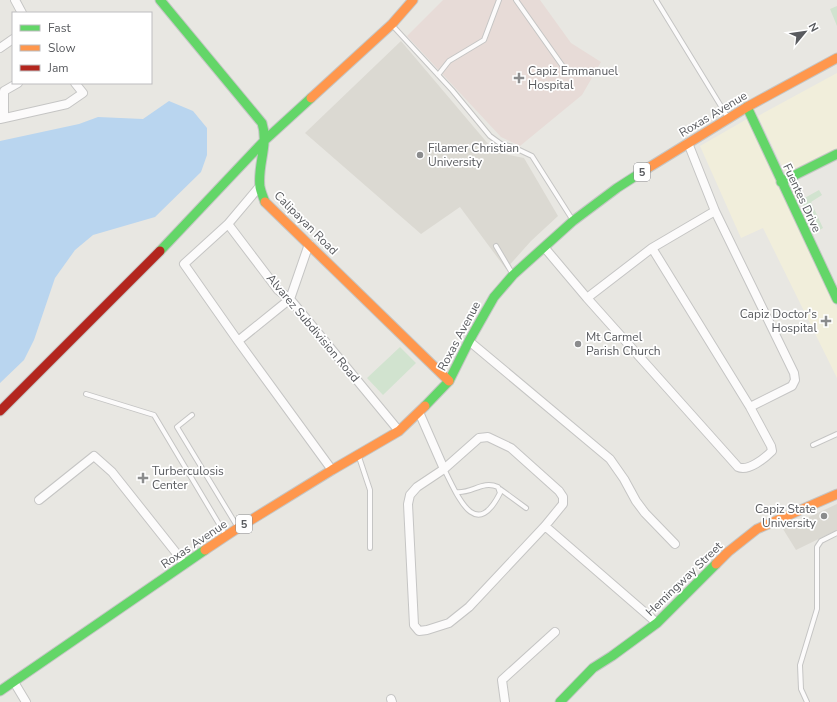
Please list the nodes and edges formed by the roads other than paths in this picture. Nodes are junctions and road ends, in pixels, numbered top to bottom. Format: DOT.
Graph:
graph roads {
  1 [pos="15,0"];
  2 [pos="160,0"];
  3 [pos="413,0"];
  4 [pos="499,0"];
  5 [pos="516,0"];
  6 [pos="656,0"];
  7 [pos="21,12"];
  8 [pos="392,24"];
  9 [pos="12,40"];
  10 [pos="0,48"];
  11 [pos="837,58"];
  12 [pos="564,68"];
  13 [pos="438,75"];
  14 [pos="16,84"];
  15 [pos="76,84"];
  16 [pos="747,107"];
  17 [pos="728,118"];
  18 [pos="2,119"];
  19 [pos="265,140"];
  20 [pos="688,142"];
  21 [pos="837,154"];
  22 [pos="781,182"];
  23 [pos="260,186"];
  24 [pos="715,211"];
  25 [pos="573,221"];
  26 [pos="228,224"];
  27 [pos="309,244"];
  28 [pos="496,246"];
  29 [pos="544,247"];
  30 [pos="652,248"];
  31 [pos="513,275"];
  32 [pos="587,298"];
  33 [pos="290,299"];
  34 [pos="837,299"];
  35 [pos="238,341"];
  36 [pos="469,341"];
  37 [pos="449,381"];
  38 [pos="86,394"];
  39 [pos="750,407"];
  40 [pos="0,411"];
  41 [pos="419,412"];
  42 [pos="192,415"];
  43 [pos="398,431"];
  44 [pos="837,434"];
  45 [pos="813,445"];
  46 [pos="358,455"];
  47 [pos="444,469"];
  48 [pos="332,470"];
  49 [pos="500,489"];
  50 [pos="456,492"];
  51 [pos="837,494"];
  52 [pos="39,500"];
  53 [pos="526,508"];
  54 [pos="545,526"];
  55 [pos="238,528"];
  56 [pos="837,533"];
  57 [pos="227,536"];
  58 [pos="676,544"];
  59 [pos="370,548"];
  60 [pos="185,564"];
  61 [pos="657,623"];
  62 [pos="555,632"];
  63 [pos="14,682"];
  64 [pos="0,692"];
  65 [pos="26,702"];
  66 [pos="505,702"];
  67 [pos="560,702"];
  68 [pos="807,702"];
  1 -- 7 [label="street"];
  2 -- 19 [label="main road, Calipayan Road"];
  3 -- 8 [label="main road"];
  4 -- 13 [label="lane"];
  5 -- 12 [label="lane"];
  6 -- 17 [label="lane"];
  8 -- 13 [label="lane"];
  8 -- 19 [label="main road"];
  9 -- 10 [label="street"];
  11 -- 16 [label="main road, Roxas Avenue / 5"];
  13 -- 25 [label="lane"];
  14 -- 18 [label="street"];
  15 -- 18 [label="street"];
  16 -- 17 [label="main road, Roxas Avenue / 5"];
  16 -- 22 [label="main road, Fuentes Drive"];
  17 -- 20 [label="main road, Roxas Avenue / 5"];
  19 -- 23 [label="main road, Calipayan Road"];
  19 -- 40 [label="main road"];
  20 -- 24 [label="street"];
  20 -- 25 [label="main road, Roxas Avenue / 5"];
  21 -- 22 [label="main road"];
  22 -- 34 [label="main road, Fuentes Drive"];
  23 -- 26 [label="street"];
  23 -- 27 [label="main road, Calipayan Road"];
  24 -- 30 [label="street"];
  24 -- 39 [label="street"];
  25 -- 29 [label="main road, Roxas Avenue / 5"];
  26 -- 33 [label="street, Alvarez Subdivision Road"];
  26 -- 35 [label="street"];
  27 -- 33 [label="street"];
  27 -- 37 [label="main road, Calipayan Road"];
  28 -- 31 [label="lane"];
  29 -- 31 [label="main road, Roxas Avenue / 5"];
  29 -- 32 [label="street"];
  30 -- 32 [label="street"];
  30 -- 39 [label="street"];
  31 -- 36 [label="main road, Roxas Avenue / 5"];
  32 -- 39 [label="street"];
  33 -- 35 [label="street"];
  33 -- 43 [label="street, Alvarez Subdivision Road"];
  35 -- 48 [label="street"];
  36 -- 37 [label="main road, Roxas Avenue / 5"];
  36 -- 58 [label="street"];
  37 -- 41 [label="main road, Roxas Avenue / 5"];
  38 -- 57 [label="lane"];
  41 -- 43 [label="main road, Roxas Avenue / 5"];
  41 -- 47 [label="street"];
  42 -- 55 [label="lane"];
  43 -- 46 [label="main road, Roxas Avenue / 5"];
  44 -- 45 [label="lane"];
  46 -- 48 [label="main road, Roxas Avenue / 5"];
  46 -- 59 [label="lane"];
  47 -- 50 [label="lane"];
  47 -- 54 [label="street"];
  47 -- 54 [label="street"];
  48 -- 55 [label="main road, Roxas Avenue / 5"];
  49 -- 50 [label="lane"];
  49 -- 50 [label="lane"];
  49 -- 53 [label="lane"];
  51 -- 61 [label="main road, Hemingway Street"];
  52 -- 60 [label="street"];
  54 -- 61 [label="street"];
  55 -- 57 [label="main road, Roxas Avenue / 5"];
  56 -- 68 [label="lane"];
  57 -- 60 [label="main road, Roxas Avenue / 5"];
  60 -- 63 [label="main road, Roxas Avenue / 5"];
  61 -- 67 [label="main road, Hemingway Street"];
  62 -- 66 [label="street"];
  63 -- 64 [label="main road, Roxas Avenue / 5"];
  63 -- 65 [label="street"];
}
